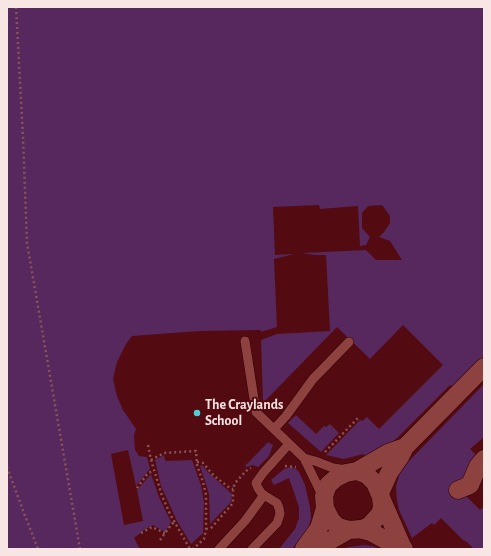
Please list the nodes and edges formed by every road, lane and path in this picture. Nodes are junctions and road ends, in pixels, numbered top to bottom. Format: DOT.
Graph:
graph roads {
  1 [pos="16,7"];
  2 [pos="244,341"];
  3 [pos="349,342"];
  4 [pos="484,367"];
  5 [pos="358,418"];
  6 [pos="274,429"];
  7 [pos="290,444"];
  8 [pos="148,445"];
  9 [pos="404,447"];
  10 [pos="322,456"];
  11 [pos="304,458"];
  12 [pos="484,459"];
  13 [pos="151,460"];
  14 [pos="197,462"];
  15 [pos="7,467"];
  16 [pos="154,471"];
  17 [pos="357,471"];
  18 [pos="137,488"];
  19 [pos="233,489"];
  20 [pos="458,490"];
  21 [pos="264,495"];
  22 [pos="381,496"];
  23 [pos="324,503"];
  24 [pos="174,522"];
  25 [pos="354,530"];
  26 [pos="141,533"];
  27 [pos="165,533"];
  28 [pos="160,540"];
  29 [pos="403,548"];
  30 [pos="38,549"];
  31 [pos="79,549"];
  32 [pos="190,549"];
  33 [pos="193,549"];
  34 [pos="219,549"];
  35 [pos="252,549"];
  36 [pos="304,549"];
  37 [pos="315,549"];
  1 -- 31 [label="path"];
  2 -- 6 [label="lane"];
  3 -- 6 [label="lane"];
  4 -- 9 [label="street"];
  5 -- 10 [label="path"];
  6 -- 7 [label="lane"];
  7 -- 11 [label="lane"];
  7 -- 21 [label="lane"];
  8 -- 13 [label="path"];
  9 -- 17 [label="street"];
  9 -- 22 [label="street"];
  11 -- 17 [label="lane"];
  11 -- 23 [label="lane"];
  12 -- 20 [label="street"];
  13 -- 14 [label="path"];
  13 -- 16 [label="path"];
  14 -- 19 [label="path"];
  14 -- 33 [label="path"];
  15 -- 30 [label="path"];
  16 -- 18 [label="path"];
  16 -- 24 [label="path"];
  17 -- 22 [label="street"];
  17 -- 23 [label="street"];
  21 -- 34 [label="lane"];
  21 -- 35 [label="lane"];
  22 -- 25 [label="street"];
  22 -- 29 [label="street"];
  23 -- 25 [label="street"];
  23 -- 36 [label="street"];
  24 -- 27 [label="path"];
  24 -- 32 [label="path"];
  25 -- 29 [label="street"];
  25 -- 37 [label="street"];
  26 -- 27 [label="path"];
  27 -- 28 [label="path"];
}
